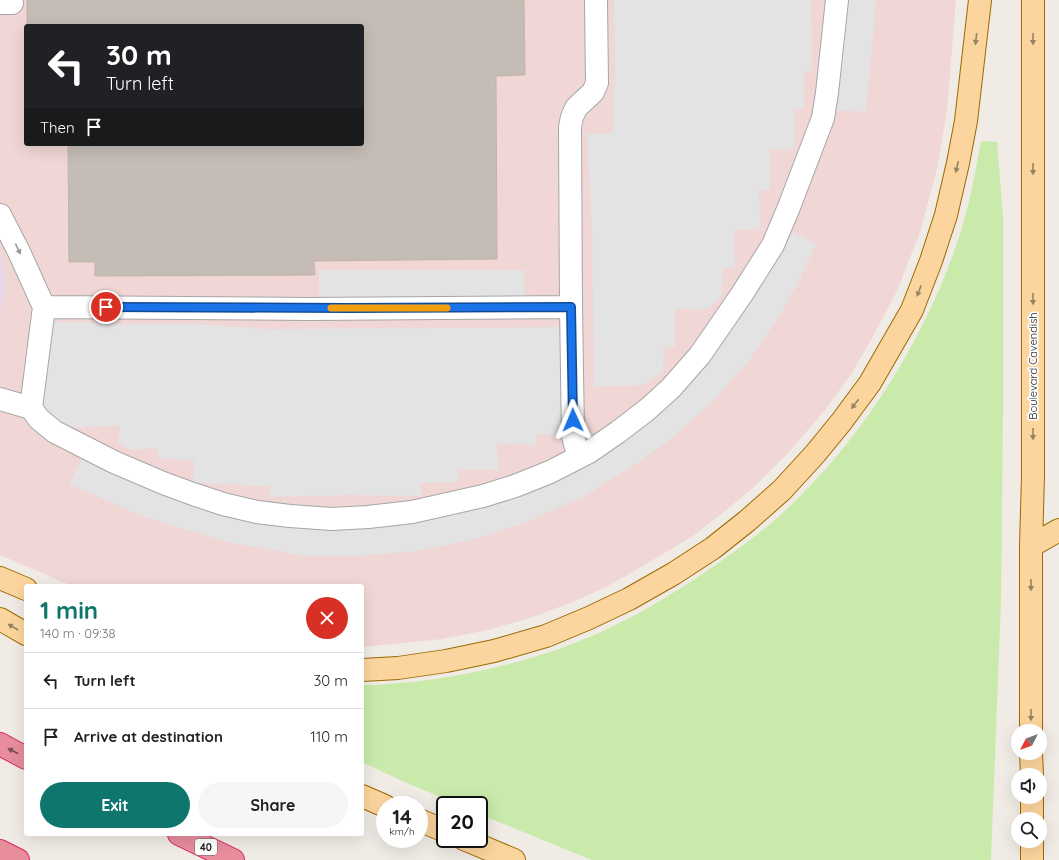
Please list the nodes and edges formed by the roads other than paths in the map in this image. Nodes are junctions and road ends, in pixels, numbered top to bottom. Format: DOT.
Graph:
graph roads {
  1 [pos="596,0"];
  2 [pos="837,0"];
  3 [pos="980,0"];
  4 [pos="1033,0"];
  5 [pos="0,215"];
  6 [pos="44,307"];
  7 [pos="571,307"];
  8 [pos="0,399"];
  9 [pos="31,408"];
  10 [pos="579,456"];
  11 [pos="1059,530"];
  12 [pos="1031,546"];
  13 [pos="0,578"];
  14 [pos="24,588"];
  15 [pos="0,619"];
  16 [pos="24,633"];
  17 [pos="364,670"];
  18 [pos="1032,724"];
  19 [pos="0,744"];
  20 [pos="24,757"];
  21 [pos="364,797"];
  22 [pos="376,802"];
  23 [pos="183,836"];
  24 [pos="485,848"];
  25 [pos="1032,848"];
  26 [pos="0,851"];
  27 [pos="18,860"];
  28 [pos="233,860"];
  29 [pos="514,860"];
  30 [pos="1032,860"];
  1 -- 7 [label="lane"];
  2 -- 10 [label="lane"];
  3 -- 17 [label="main road, one-way"];
  4 -- 12 [label="main road, Boulevard Cavendish, one-way"];
  5 -- 6 [label="lane, one-way"];
  6 -- 7 [label="lane"];
  6 -- 9 [label="lane"];
  7 -- 10 [label="lane"];
  8 -- 9 [label="lane"];
  9 -- 10 [label="lane"];
  11 -- 12 [label="main road"];
  12 -- 18 [label="main road, Boulevard Cavendish, one-way"];
  13 -- 14 [label="main road"];
  16 -- 15 [label="main road, one-way"];
  20 -- 19 [label="highway, one-way"];
  21 -- 22 [label="main road"];
  23 -- 28 [label="highway, 40"];
  24 -- 29 [label="main road"];
  25 -- 30 [label="main road"];
  26 -- 27 [label="highway"];
}
